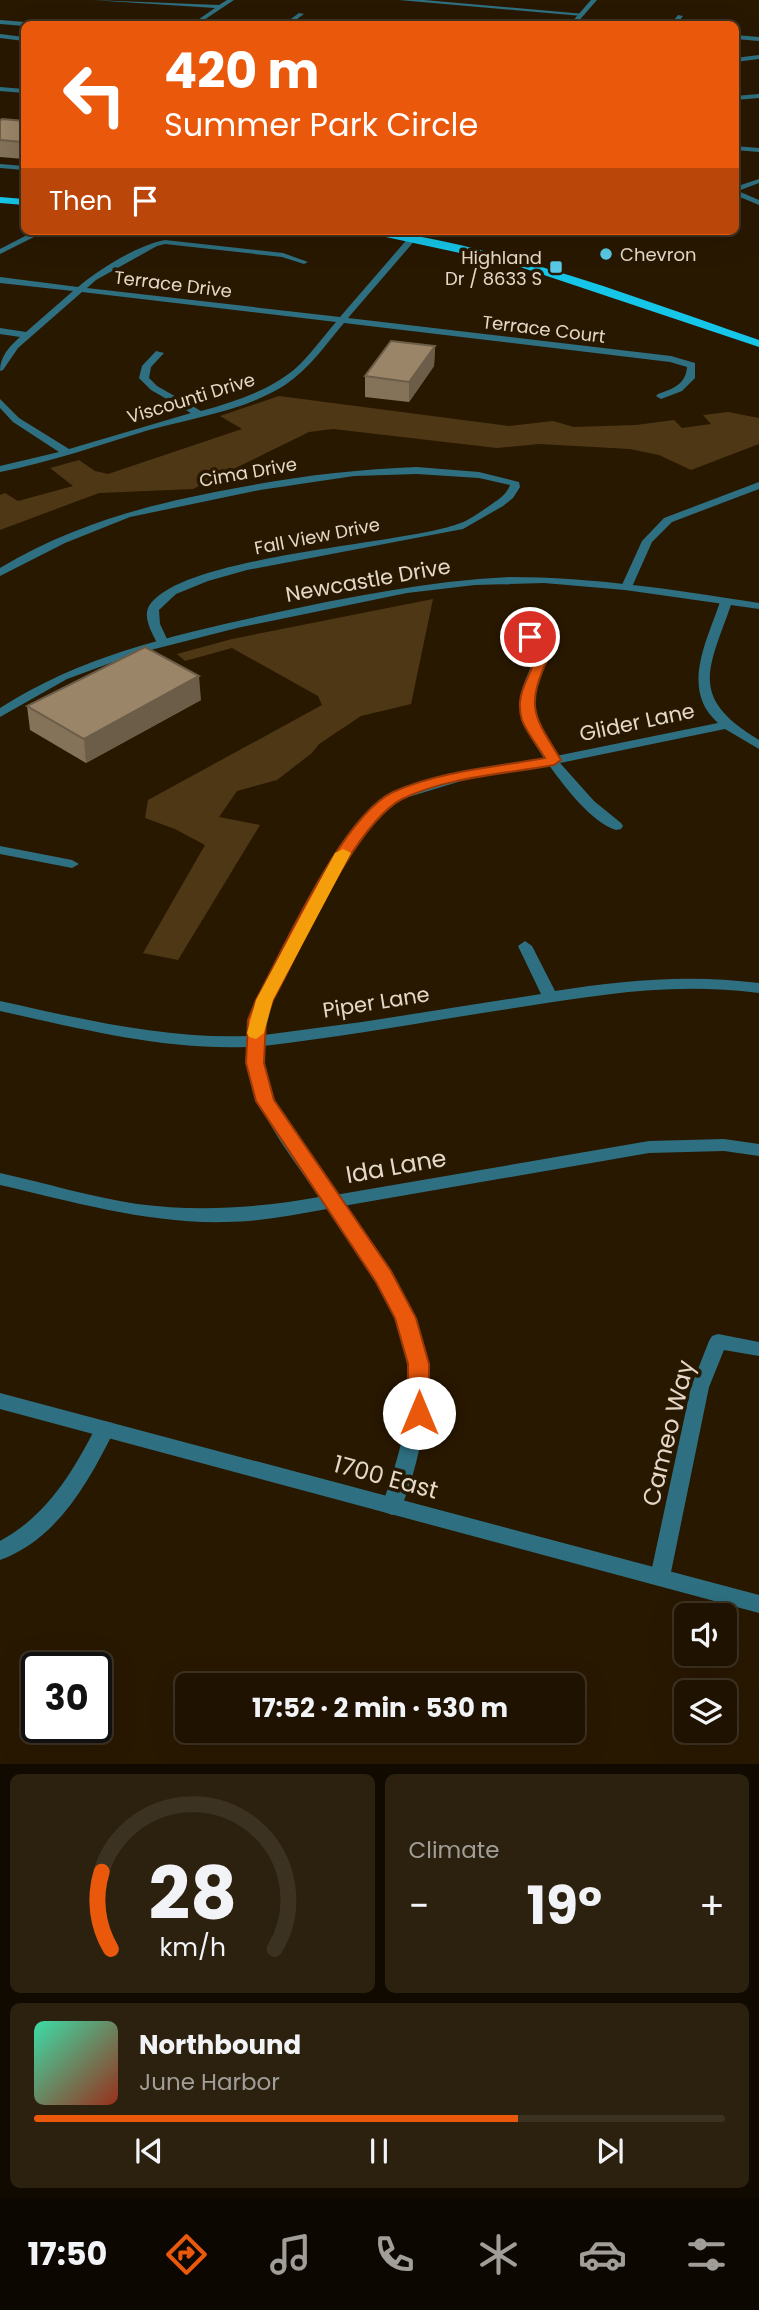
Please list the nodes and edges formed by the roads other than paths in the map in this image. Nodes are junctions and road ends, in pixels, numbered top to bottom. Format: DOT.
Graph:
graph roads {
  1 [pos="95,0"];
  2 [pos="231,0"];
  3 [pos="404,0"];
  4 [pos="594,0"];
  5 [pos="220,7"];
  6 [pos="301,14"];
  7 [pos="582,14"];
  8 [pos="680,16"];
  9 [pos="199,21"];
  10 [pos="291,21"];
  11 [pos="576,21"];
  12 [pos="676,21"];
  13 [pos="0,22"];
  14 [pos="21,24"];
  15 [pos="0,36"];
  16 [pos="739,37"];
  17 [pos="21,38"];
  18 [pos="759,39"];
  19 [pos="759,57"];
  20 [pos="739,60"];
  21 [pos="0,89"];
  22 [pos="21,91"];
  23 [pos="759,96"];
  24 [pos="739,98"];
  25 [pos="759,138"];
  26 [pos="756,150"];
  27 [pos="0,166"];
  28 [pos="21,168"];
  29 [pos="759,181"];
  30 [pos="739,189"];
  31 [pos="739,193"];
  32 [pos="0,200"];
  33 [pos="21,202"];
  34 [pos="759,203"];
  35 [pos="415,235"];
  36 [pos="420,235"];
  37 [pos="34,236"];
  38 [pos="0,252"];
  39 [pos="304,262"];
  40 [pos="0,279"];
  41 [pos="80,289"];
  42 [pos="342,320"];
  43 [pos="0,331"];
  44 [pos="27,335"];
  45 [pos="759,344"];
  46 [pos="159,353"];
  47 [pos="0,368"];
  48 [pos="661,397"];
  49 [pos="0,402"];
  50 [pos="201,415"];
  51 [pos="68,453"];
  52 [pos="0,470"];
  53 [pos="515,484"];
  54 [pos="758,486"];
  55 [pos="0,573"];
  56 [pos="628,587"];
  57 [pos="726,602"];
  58 [pos="759,607"];
  59 [pos="530,637"];
  60 [pos="162,642"];
  61 [pos="0,713"];
  62 [pos="726,725"];
  63 [pos="759,745"];
  64 [pos="554,760"];
  65 [pos="616,826"];
  66 [pos="0,850"];
  67 [pos="72,864"];
  68 [pos="525,946"];
  69 [pos="759,988"];
  70 [pos="550,997"];
  71 [pos="0,1006"];
  72 [pos="255,1041"];
  73 [pos="759,1150"];
  74 [pos="0,1179"];
  75 [pos="332,1202"];
  76 [pos="759,1349"];
  77 [pos="0,1401"];
  78 [pos="105,1429"];
  79 [pos="392,1506"];
  80 [pos="0,1551"];
  81 [pos="660,1577"];
  82 [pos="759,1604"];
  1 -- 5 [label="street"];
  2 -- 5 [label="street"];
  3 -- 7 [label="street"];
  4 -- 7 [label="street"];
  5 -- 9 [label="street"];
  6 -- 10 [label="street"];
  7 -- 11 [label="street"];
  8 -- 12 [label="street"];
  13 -- 14 [label="street"];
  15 -- 17 [label="street"];
  16 -- 18 [label="street"];
  19 -- 20 [label="street"];
  21 -- 22 [label="street"];
  23 -- 24 [label="street"];
  25 -- 26 [label="street"];
  27 -- 28 [label="street"];
  29 -- 30 [label="street"];
  31 -- 34 [label="street"];
  32 -- 33 [label="main road"];
  35 -- 42 [label="street, Viscounti Drive"];
  36 -- 45 [label="main road"];
  37 -- 38 [label="street"];
  39 -- 41 [label="street"];
  40 -- 41 [label="street, Terrace Drive"];
  41 -- 42 [label="street, Terrace Drive"];
  41 -- 44 [label="street"];
  42 -- 48 [label="street, Terrace Court"];
  42 -- 50 [label="street, Viscounti Drive"];
  43 -- 44 [label="street"];
  44 -- 47 [label="street"];
  46 -- 50 [label="street"];
  49 -- 51 [label="street"];
  50 -- 51 [label="street, Viscounti Drive"];
  51 -- 52 [label="street, Viscounti Drive"];
  53 -- 55 [label="street, Cima Drive"];
  53 -- 60 [label="street, Fall View Drive"];
  54 -- 56 [label="street"];
  56 -- 57 [label="street, Newcastle Drive"];
  56 -- 60 [label="street, Newcastle Drive"];
  57 -- 58 [label="street, Newcastle Drive"];
  57 -- 62 [label="street"];
  59 -- 64 [label="street"];
  60 -- 61 [label="street, Newcastle Drive"];
  62 -- 63 [label="street"];
  62 -- 64 [label="street, Glider Lane"];
  64 -- 65 [label="street"];
  64 -- 72 [label="street, Glider Lane"];
  66 -- 67 [label="street"];
  68 -- 70 [label="street"];
  69 -- 70 [label="street, Piper Lane"];
  70 -- 72 [label="street, Piper Lane"];
  71 -- 72 [label="street, Piper Lane"];
  72 -- 75 [label="street, Glider Lane"];
  73 -- 75 [label="street, Ida Lane"];
  74 -- 75 [label="street, Ida Lane"];
  75 -- 79 [label="street, Glider Lane"];
  76 -- 81 [label="street, Cameo Way"];
  77 -- 78 [label="street, 1700 East"];
  78 -- 79 [label="street, 1700 East"];
  78 -- 80 [label="street"];
  79 -- 81 [label="street, 1700 East"];
  81 -- 82 [label="street, 1700 East"];
}
